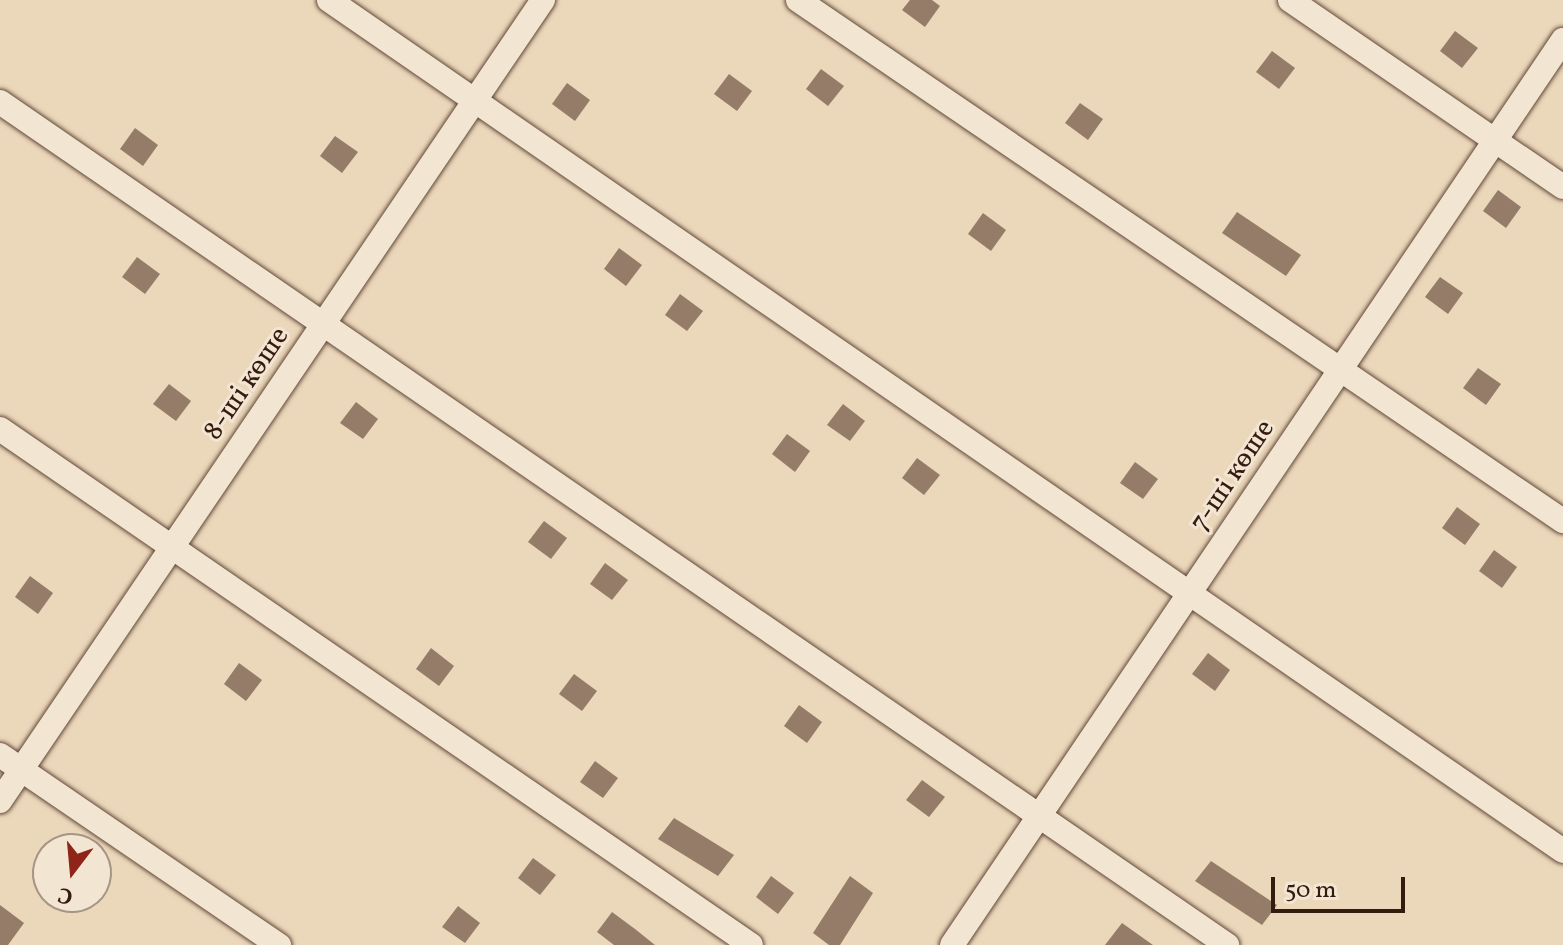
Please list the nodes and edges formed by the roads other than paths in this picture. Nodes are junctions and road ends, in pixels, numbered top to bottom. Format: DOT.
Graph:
graph roads {
  1 [pos="329,0"];
  2 [pos="543,0"];
  3 [pos="798,0"];
  4 [pos="1290,0"];
  5 [pos="1563,40"];
  6 [pos="477,100"];
  7 [pos="0,102"];
  8 [pos="1494,140"];
  9 [pos="1563,187"];
  10 [pos="326,322"];
  11 [pos="1340,372"];
  12 [pos="0,429"];
  13 [pos="1563,521"];
  14 [pos="174,545"];
  15 [pos="1190,591"];
  16 [pos="0,755"];
  17 [pos="21,770"];
  18 [pos="0,801"];
  19 [pos="1040,819"];
  20 [pos="1563,851"];
  21 [pos="279,945"];
  22 [pos="751,945"];
  23 [pos="952,945"];
  24 [pos="1227,945"];
  1 -- 6 [label="lane"];
  2 -- 6 [label="lane, 8-ші көше"];
  3 -- 11 [label="lane"];
  4 -- 8 [label="lane"];
  5 -- 8 [label="lane, 7-ші көше"];
  6 -- 10 [label="lane, 8-ші көше"];
  6 -- 15 [label="lane"];
  7 -- 10 [label="lane"];
  8 -- 9 [label="lane"];
  8 -- 11 [label="lane, 7-ші көше"];
  10 -- 14 [label="lane, 8-ші көше"];
  10 -- 19 [label="lane"];
  11 -- 13 [label="lane"];
  11 -- 15 [label="lane, 7-ші көше"];
  12 -- 14 [label="lane"];
  14 -- 17 [label="lane, 8-ші көше"];
  14 -- 22 [label="lane"];
  15 -- 19 [label="lane, 7-ші көше"];
  15 -- 20 [label="lane"];
  16 -- 17 [label="lane"];
  17 -- 18 [label="lane, 8-ші көше"];
  17 -- 21 [label="lane"];
  19 -- 23 [label="lane, 7-ші көше"];
  19 -- 24 [label="lane"];
}
